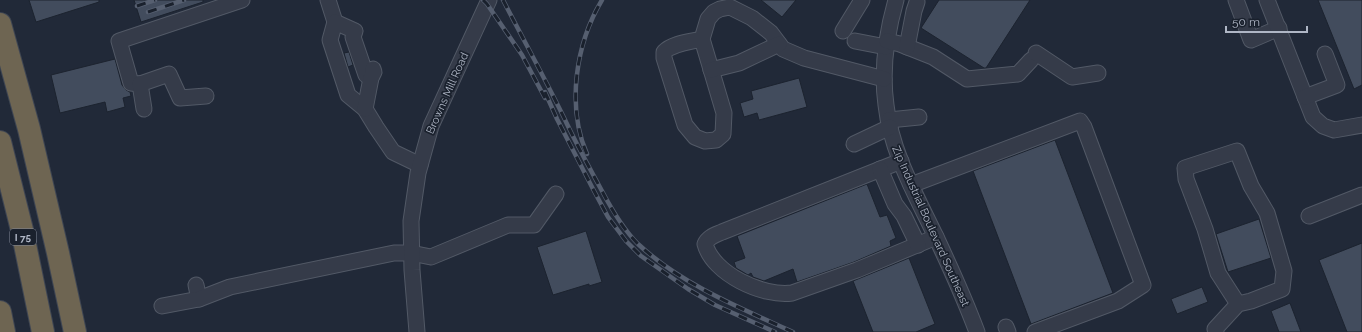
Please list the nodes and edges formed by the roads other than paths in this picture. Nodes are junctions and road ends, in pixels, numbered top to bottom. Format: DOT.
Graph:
graph roads {
  1 [pos="242,0"];
  2 [pos="328,0"];
  3 [pos="489,0"];
  4 [pos="862,0"];
  5 [pos="896,0"];
  6 [pos="1236,0"];
  7 [pos="1267,0"];
  8 [pos="917,2"];
  9 [pos="335,22"];
  10 [pos="0,24"];
  11 [pos="1279,28"];
  12 [pos="843,31"];
  13 [pos="702,39"];
  14 [pos="855,41"];
  15 [pos="779,44"];
  16 [pos="886,44"];
  17 [pos="907,47"];
  18 [pos="1325,54"];
  19 [pos="712,70"];
  20 [pos="1098,73"];
  21 [pos="884,79"];
  22 [pos="140,84"];
  23 [pos="206,96"];
  24 [pos="1306,97"];
  25 [pos="144,109"];
  26 [pos="365,109"];
  27 [pos="919,117"];
  28 [pos="889,124"];
  29 [pos="1362,125"];
  30 [pos="0,142"];
  31 [pos="854,144"];
  32 [pos="901,161"];
  33 [pos="420,166"];
  34 [pos="880,169"];
  35 [pos="911,185"];
  36 [pos="556,194"];
  37 [pos="1362,195"];
  38 [pos="0,198"];
  39 [pos="1309,216"];
  40 [pos="936,237"];
  41 [pos="918,245"];
  42 [pos="411,253"];
  43 [pos="1238,304"];
  44 [pos="162,306"];
  45 [pos="0,312"];
  46 [pos="4,332"];
  47 [pos="29,332"];
  48 [pos="42,332"];
  49 [pos="74,332"];
  50 [pos="417,332"];
  51 [pos="977,332"];
  52 [pos="1035,332"];
  53 [pos="1216,332"];
  1 -- 22 [label="street"];
  2 -- 9 [label="street"];
  3 -- 33 [label="street, Browns Mill Road"];
  4 -- 12 [label="street"];
  5 -- 16 [label="street, Zip Industrial Boulevard Southeast"];
  6 -- 11 [label="street"];
  7 -- 11 [label="street"];
  8 -- 17 [label="street"];
  9 -- 26 [label="street"];
  9 -- 26 [label="street"];
  10 -- 49 [label="highway"];
  11 -- 24 [label="street"];
  13 -- 15 [label="street"];
  13 -- 19 [label="street"];
  13 -- 19 [label="street"];
  14 -- 16 [label="street"];
  15 -- 19 [label="street"];
  15 -- 21 [label="street"];
  16 -- 17 [label="street"];
  16 -- 21 [label="street, Zip Industrial Boulevard Southeast"];
  17 -- 20 [label="street"];
  18 -- 24 [label="street"];
  21 -- 28 [label="street, Zip Industrial Boulevard Southeast"];
  22 -- 23 [label="street"];
  22 -- 25 [label="street"];
  24 -- 29 [label="street"];
  26 -- 33 [label="street"];
  27 -- 28 [label="street"];
  28 -- 31 [label="street"];
  28 -- 32 [label="street, Zip Industrial Boulevard Southeast"];
  30 -- 48 [label="highway, I 75"];
  32 -- 34 [label="street"];
  32 -- 35 [label="street, Zip Industrial Boulevard Southeast"];
  33 -- 42 [label="street, Browns Mill Road"];
  34 -- 41 [label="street"];
  34 -- 41 [label="street"];
  35 -- 40 [label="street, Zip Industrial Boulevard Southeast"];
  35 -- 52 [label="street"];
  36 -- 42 [label="street"];
  37 -- 39 [label="street"];
  38 -- 47 [label="highway"];
  40 -- 41 [label="street"];
  40 -- 51 [label="street, Zip Industrial Boulevard Southeast"];
  42 -- 44 [label="street"];
  42 -- 50 [label="street, Browns Mill Road"];
  43 -- 43 [label="street"];
  43 -- 53 [label="street"];
  45 -- 46 [label="highway"];
}
